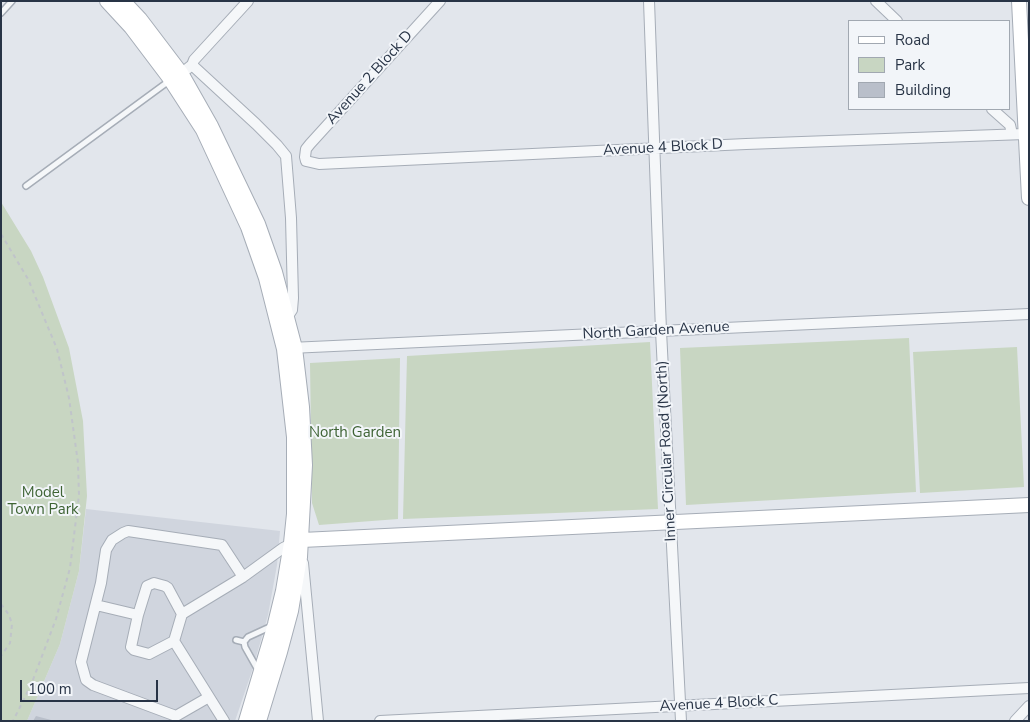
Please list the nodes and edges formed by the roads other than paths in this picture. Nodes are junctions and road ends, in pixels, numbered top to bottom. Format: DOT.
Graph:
graph roads {
  1 [pos="12,1"];
  2 [pos="107,1"];
  3 [pos="123,1"];
  4 [pos="248,1"];
  5 [pos="440,1"];
  6 [pos="649,1"];
  7 [pos="876,1"];
  8 [pos="1019,1"];
  9 [pos="1,14"];
  10 [pos="896,20"];
  11 [pos="181,73"];
  12 [pos="993,110"];
  13 [pos="1022,134"];
  14 [pos="655,148"];
  15 [pos="305,157"];
  16 [pos="287,161"];
  17 [pos="26,186"];
  18 [pos="1029,198"];
  19 [pos="287,314"];
  20 [pos="1029,314"];
  21 [pos="661,331"];
  22 [pos="289,348"];
  23 [pos="1029,505"];
  24 [pos="671,522"];
  25 [pos="297,542"];
  26 [pos="243,577"];
  27 [pos="96,605"];
  28 [pos="182,614"];
  29 [pos="138,615"];
  30 [pos="275,624"];
  31 [pos="236,640"];
  32 [pos="174,641"];
  33 [pos="244,642"];
  34 [pos="260,674"];
  35 [pos="1029,688"];
  36 [pos="209,697"];
  37 [pos="680,706"];
  38 [pos="1029,706"];
  39 [pos="224,721"];
  40 [pos="246,721"];
  41 [pos="259,721"];
  42 [pos="318,721"];
  43 [pos="380,721"];
  44 [pos="681,721"];
  45 [pos="1015,721"];
  1 -- 9 [label="lane"];
  2 -- 11 [label="main road"];
  3 -- 11 [label="main road"];
  4 -- 11 [label="street"];
  5 -- 15 [label="street, Avenue 2 Block D"];
  6 -- 14 [label="street, Inner Circular Road (North)"];
  7 -- 10 [label="street"];
  8 -- 13 [label="main road"];
  11 -- 16 [label="street"];
  11 -- 17 [label="lane"];
  11 -- 19 [label="main road"];
  11 -- 22 [label="main road"];
  12 -- 13 [label="street"];
  13 -- 14 [label="street, Avenue 4 Block D"];
  13 -- 18 [label="main road"];
  14 -- 15 [label="street, Avenue 4 Block D"];
  14 -- 21 [label="street, Inner Circular Road (North)"];
  15 -- 16 [label="street"];
  16 -- 19 [label="street"];
  19 -- 22 [label="main road"];
  20 -- 21 [label="street, North Garden Avenue"];
  21 -- 22 [label="street, North Garden Avenue"];
  21 -- 24 [label="street, Inner Circular Road (North)"];
  22 -- 25 [label="main road"];
  23 -- 24 [label="main road"];
  24 -- 25 [label="main road"];
  24 -- 37 [label="street, Inner Circular Road (North)"];
  25 -- 26 [label="street"];
  25 -- 30 [label="main road"];
  25 -- 41 [label="main road"];
  25 -- 42 [label="street"];
  26 -- 27 [label="street"];
  26 -- 28 [label="street"];
  27 -- 29 [label="street"];
  27 -- 36 [label="street"];
  28 -- 29 [label="street"];
  28 -- 32 [label="street"];
  29 -- 32 [label="street"];
  30 -- 33 [label="lane"];
  30 -- 34 [label="main road"];
  31 -- 33 [label="lane"];
  32 -- 36 [label="street"];
  33 -- 34 [label="lane"];
  34 -- 40 [label="main road"];
  35 -- 37 [label="street, Avenue 4 Block C"];
  36 -- 39 [label="street"];
  37 -- 43 [label="street, Avenue 4 Block C"];
  37 -- 44 [label="street, Inner Circular Road (North)"];
  38 -- 45 [label="street"];
}
